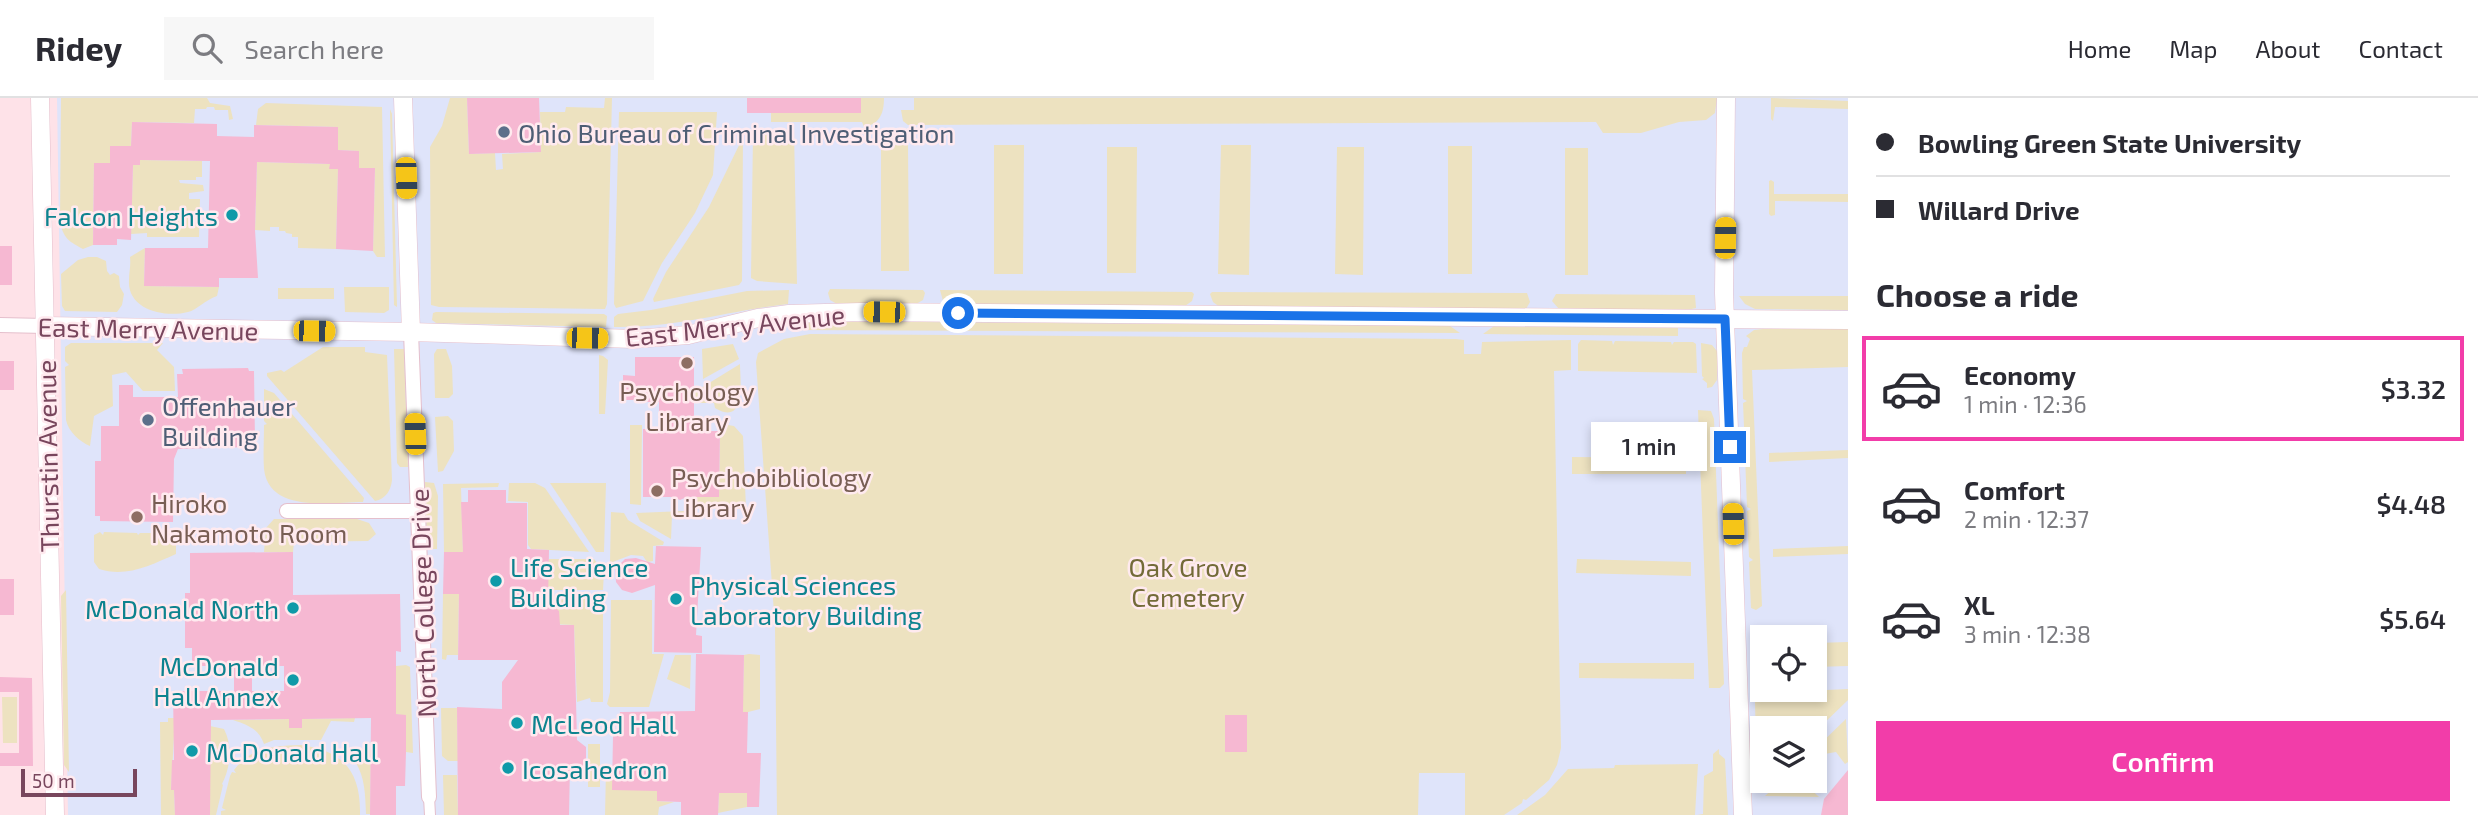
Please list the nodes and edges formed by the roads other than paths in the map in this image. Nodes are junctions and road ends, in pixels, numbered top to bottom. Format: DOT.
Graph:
graph roads {
  1 [pos="40,98"];
  2 [pos="403,98"];
  3 [pos="1726,98"];
  4 [pos="1725,319"];
  5 [pos="1848,320"];
  6 [pos="0,325"];
  7 [pos="45,326"];
  8 [pos="411,332"];
  9 [pos="287,511"];
  10 [pos="418,511"];
  11 [pos="429,797"];
  12 [pos="55,815"];
  13 [pos="430,815"];
  14 [pos="1743,815"];
  1 -- 7 [label="street, Thurstin Avenue"];
  2 -- 8 [label="street, North College Drive"];
  3 -- 4 [label="street"];
  4 -- 5 [label="street, East Merry Avenue"];
  4 -- 8 [label="street, East Merry Avenue"];
  4 -- 14 [label="street"];
  6 -- 7 [label="street, East Merry Avenue"];
  7 -- 8 [label="street, East Merry Avenue"];
  7 -- 12 [label="street, Thurstin Avenue"];
  8 -- 10 [label="street, North College Drive"];
  9 -- 10 [label="street"];
  10 -- 11 [label="street, North College Drive"];
  11 -- 13 [label="street, North College Drive"];
}
